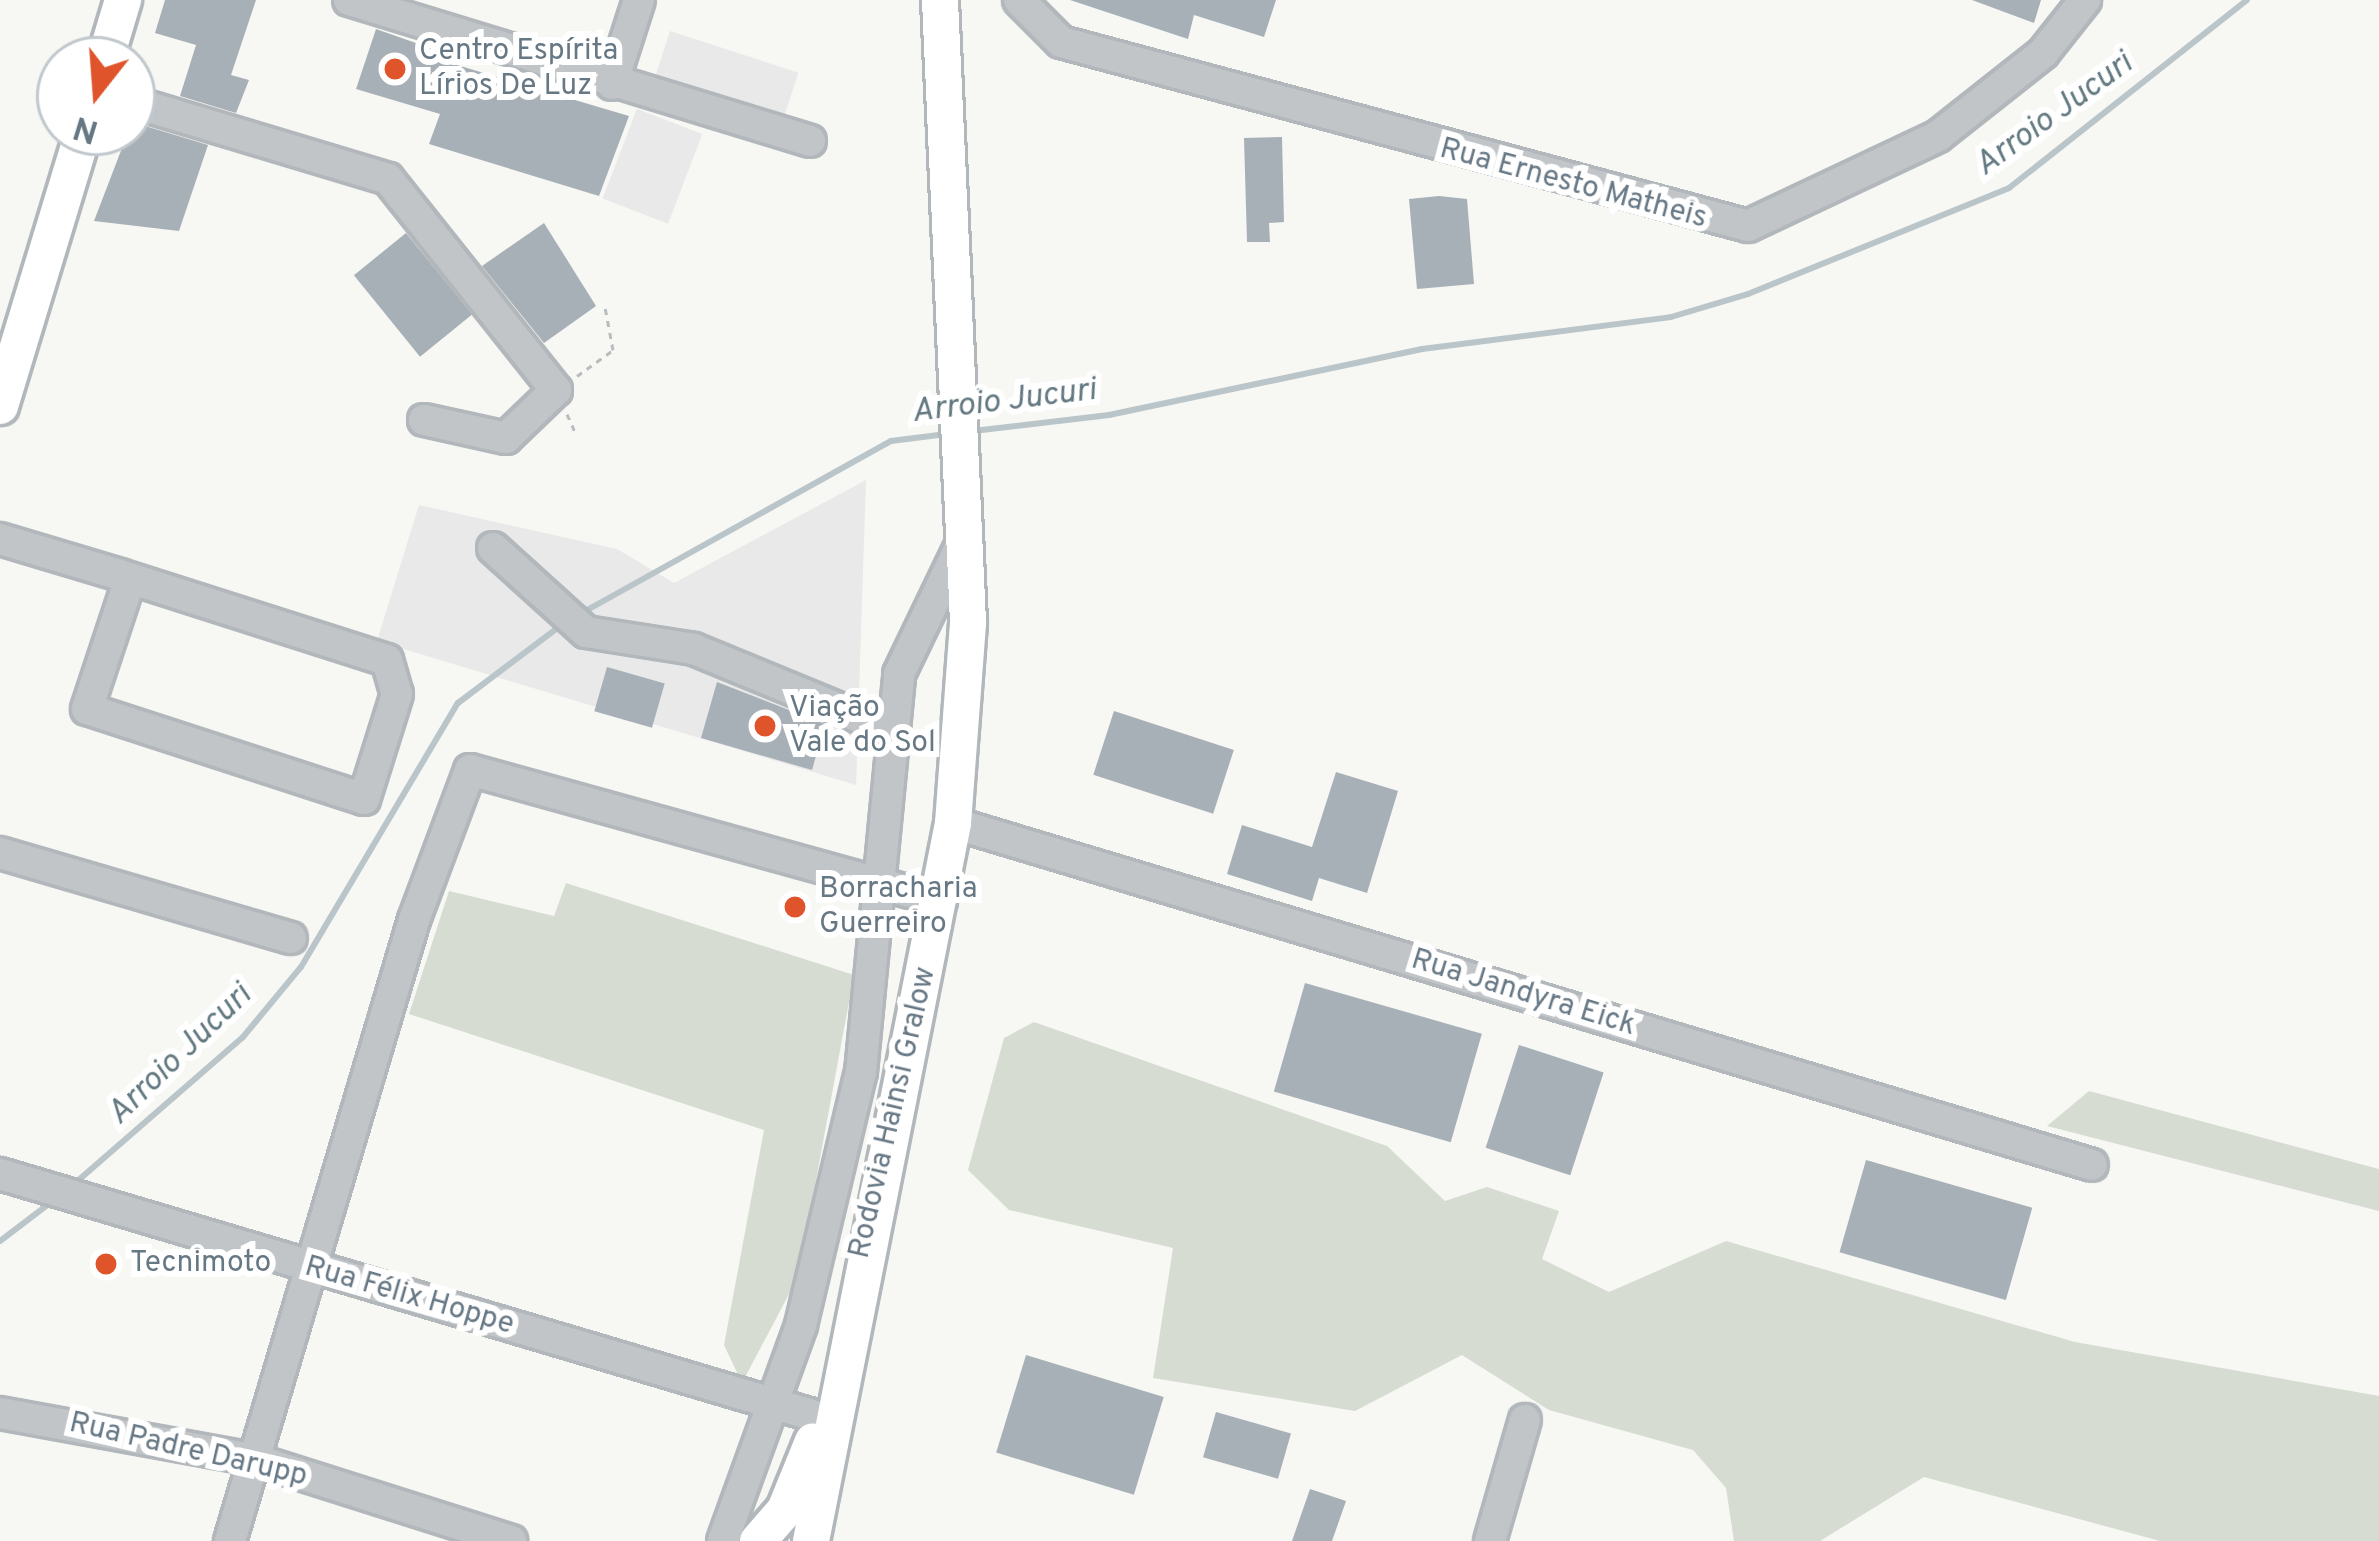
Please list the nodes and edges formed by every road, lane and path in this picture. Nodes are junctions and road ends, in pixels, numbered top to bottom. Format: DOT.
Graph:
graph roads {
  1 [pos="123,0"];
  2 [pos="349,0"];
  3 [pos="639,0"];
  4 [pos="940,0"];
  5 [pos="1019,0"];
  6 [pos="2085,0"];
  7 [pos="387,6"];
  8 [pos="112,36"];
  9 [pos="612,84"];
  10 [pos="156,109"];
  11 [pos="810,141"];
  12 [pos="75,156"];
  13 [pos="605,307"];
  14 [pos="9,347"];
  15 [pos="556,391"];
  16 [pos="0,406"];
  17 [pos="424,420"];
  18 [pos="965,535"];
  19 [pos="0,538"];
  20 [pos="493,548"];
  21 [pos="130,579"];
  22 [pos="893,731"];
  23 [pos="953,824"];
  24 [pos="0,853"];
  25 [pos="879,883"];
  26 [pos="941,901"];
  27 [pos="291,938"];
  28 [pos="2092,1165"];
  29 [pos="0,1174"];
  30 [pos="315,1269"];
  31 [pos="839,1363"];
  32 [pos="767,1402"];
  33 [pos="0,1413"];
  34 [pos="1525,1420"];
  35 [pos="817,1427"];
  36 [pos="253,1459"];
  37 [pos="814,1532"];
  38 [pos="230,1541"];
  39 [pos="511,1541"];
  40 [pos="723,1541"];
  41 [pos="758,1541"];
  42 [pos="788,1541"];
  43 [pos="1490,1541"];
  1 -- 8 [label="main road"];
  2 -- 7 [label="street"];
  3 -- 9 [label="street"];
  4 -- 18 [label="main road, Rodovia Hainsi Gralow"];
  5 -- 6 [label="street, Rua Ernesto Matheis"];
  7 -- 9 [label="street"];
  9 -- 11 [label="street"];
  10 -- 15 [label="street"];
  12 -- 14 [label="main road"];
  13 -- 15 [label="path"];
  14 -- 16 [label="main road"];
  15 -- 17 [label="street"];
  18 -- 22 [label="street"];
  18 -- 23 [label="main road, Rodovia Hainsi Gralow"];
  19 -- 21 [label="street"];
  20 -- 22 [label="street"];
  21 -- 21 [label="street"];
  22 -- 25 [label="street"];
  23 -- 26 [label="main road, Rodovia Hainsi Gralow"];
  23 -- 28 [label="street, Rua Jandyra Eick"];
  24 -- 27 [label="street"];
  25 -- 26 [label="street"];
  25 -- 30 [label="street"];
  25 -- 32 [label="street"];
  26 -- 31 [label="main road, Rodovia Hainsi Gralow"];
  29 -- 30 [label="street, Rua Félix Hoppe"];
  30 -- 32 [label="street, Rua Félix Hoppe"];
  30 -- 36 [label="street"];
  31 -- 35 [label="main road, Rodovia Hainsi Gralow"];
  31 -- 37 [label="main road, Rodovia Hainsi Gralow"];
  32 -- 35 [label="street, Rua Félix Hoppe"];
  32 -- 40 [label="street"];
  33 -- 36 [label="street, Rua Padre Darupp"];
  34 -- 43 [label="street"];
  35 -- 41 [label="main road"];
  35 -- 42 [label="main road, Rodovia Hainsi Gralow"];
  36 -- 38 [label="street"];
  36 -- 39 [label="street, Rua Padre Darupp"];
}
